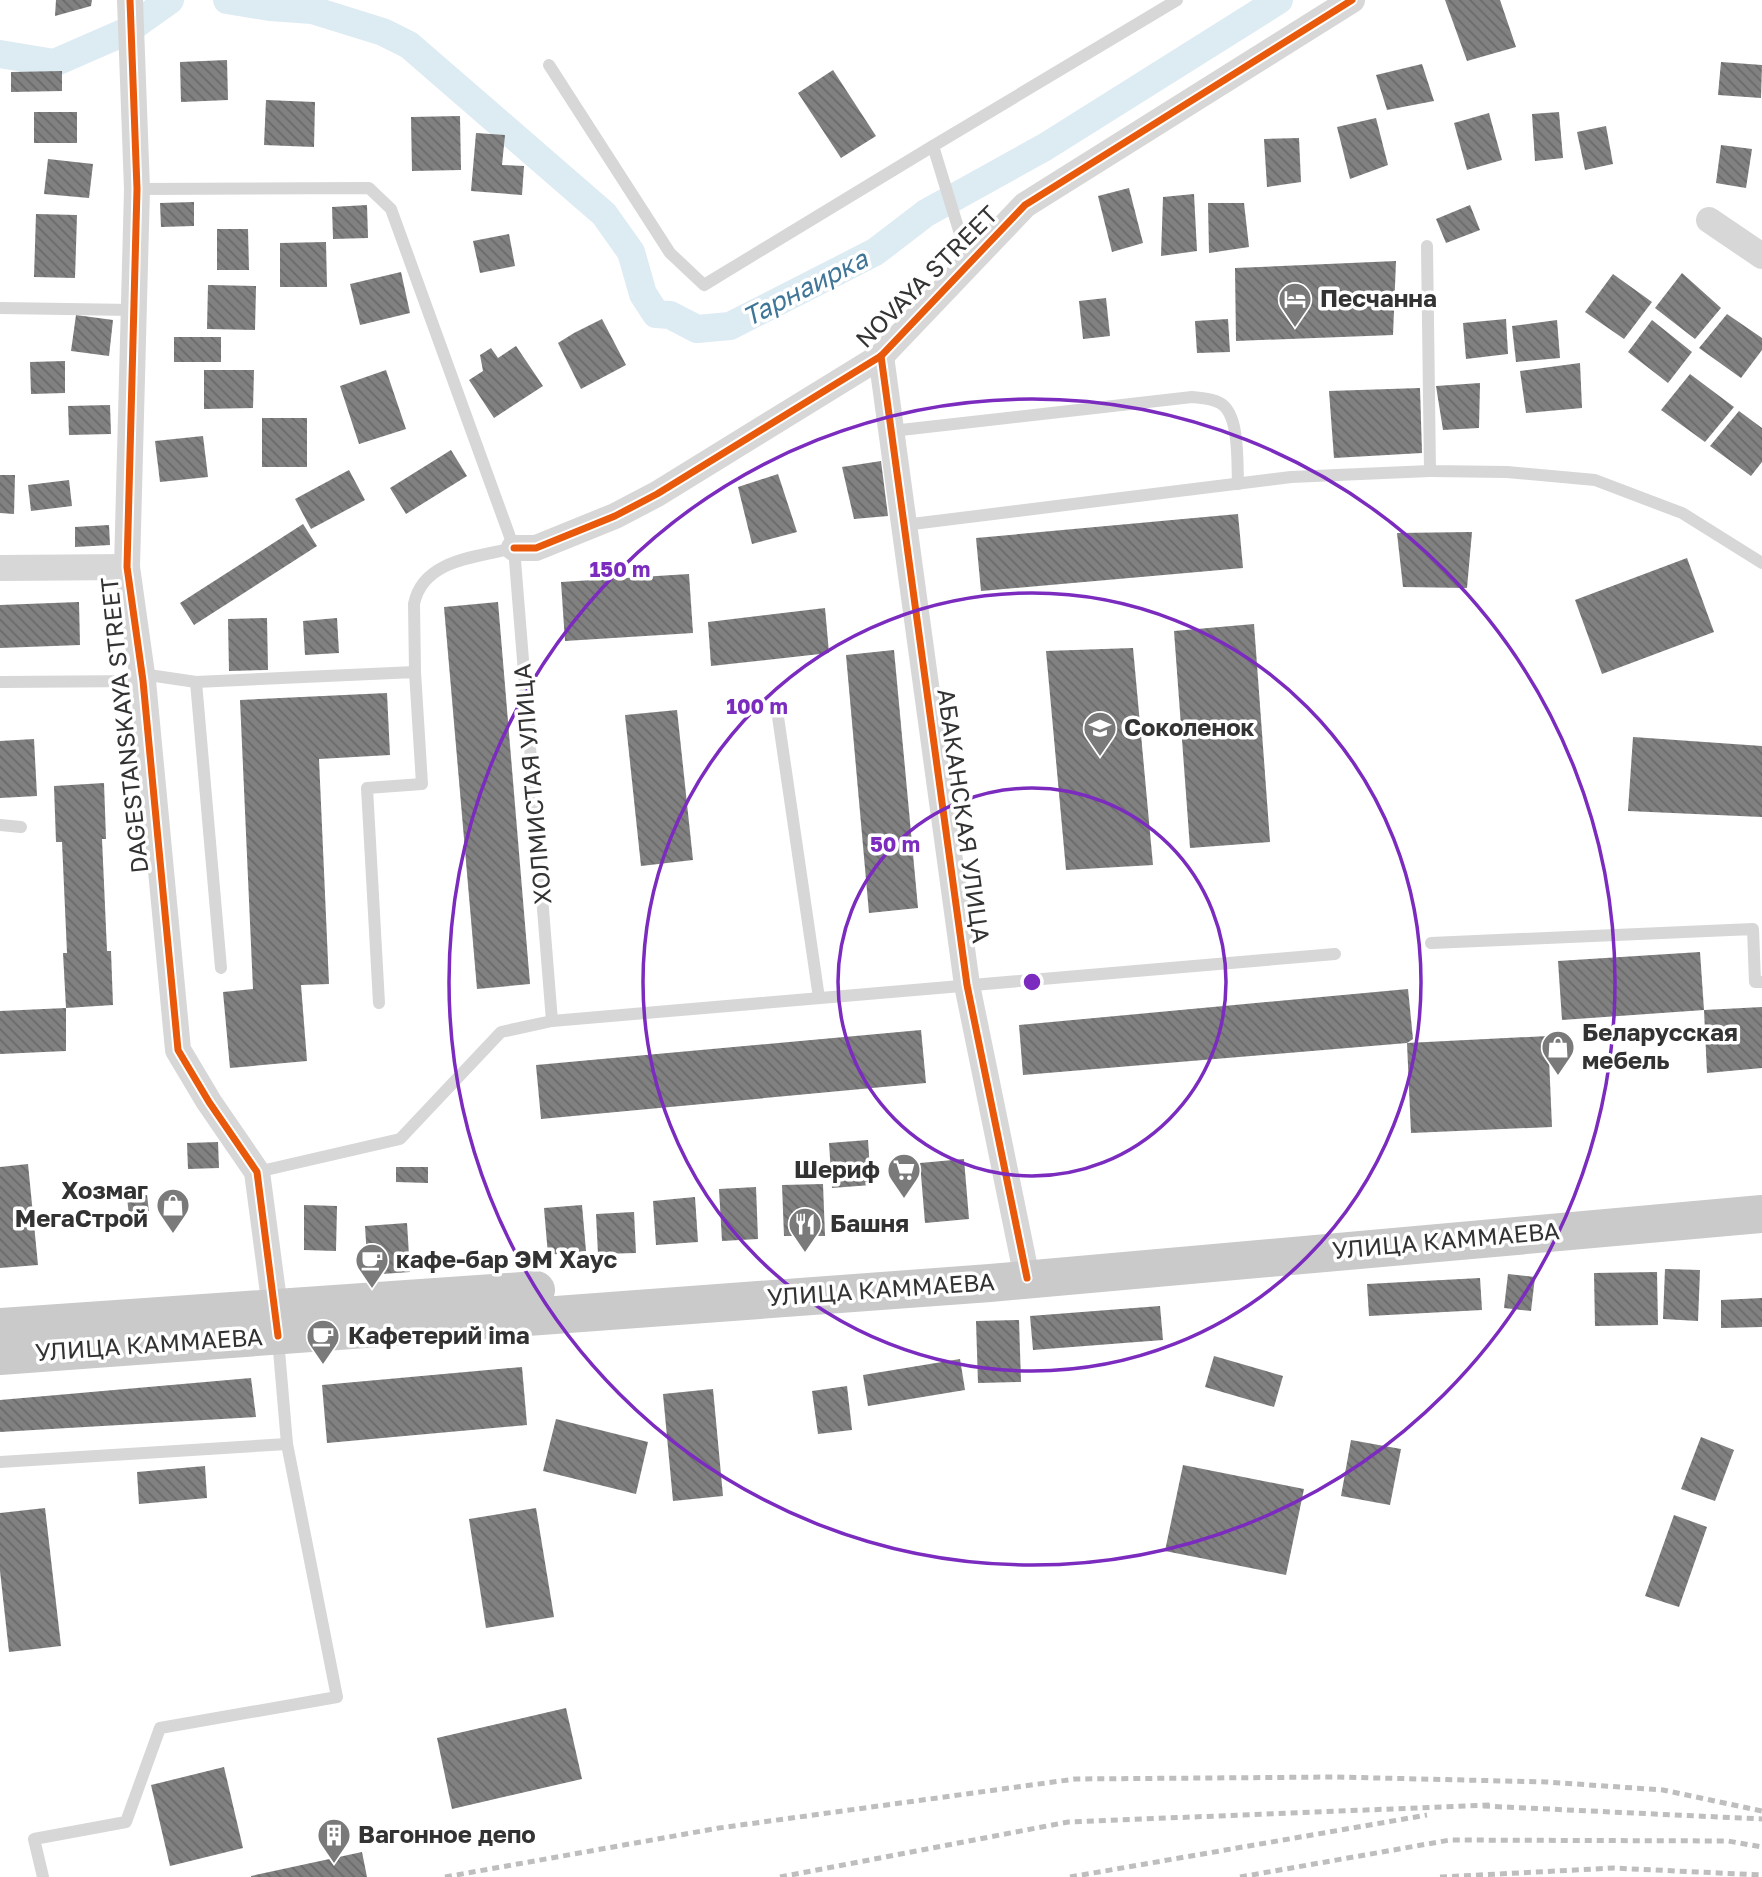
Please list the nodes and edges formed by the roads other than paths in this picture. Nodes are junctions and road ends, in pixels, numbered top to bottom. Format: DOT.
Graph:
graph roads {
  1 [pos="130,0"];
  2 [pos="1177,0"];
  3 [pos="1352,0"];
  4 [pos="549,65"];
  5 [pos="933,146"];
  6 [pos="137,188"];
  7 [pos="1709,220"];
  8 [pos="1427,246"];
  9 [pos="1762,257"];
  10 [pos="970,264"];
  11 [pos="0,308"];
  12 [pos="133,310"];
  13 [pos="881,356"];
  14 [pos="892,431"];
  15 [pos="1430,471"];
  16 [pos="1238,484"];
  17 [pos="904,525"];
  18 [pos="514,548"];
  19 [pos="1762,563"];
  20 [pos="127,567"];
  21 [pos="0,568"];
  22 [pos="415,672"];
  23 [pos="143,678"];
  24 [pos="0,682"];
  25 [pos="196,682"];
  26 [pos="776,710"];
  27 [pos="0,825"];
  28 [pos="21,827"];
  29 [pos="1431,943"];
  30 [pos="1335,954"];
  31 [pos="221,968"];
  32 [pos="1762,982"];
  33 [pos="967,985"];
  34 [pos="818,998"];
  35 [pos="379,1003"];
  36 [pos="552,1021"];
  37 [pos="257,1172"];
  38 [pos="1762,1188"];
  39 [pos="1762,1214"];
  40 [pos="1026,1267"];
  41 [pos="277,1322"];
  42 [pos="0,1326"];
  43 [pos="0,1356"];
  44 [pos="287,1444"];
  45 [pos="0,1462"];
  46 [pos="43,1877"];
  1 -- 6 [label="street, DAGESTANSKAYA STREET"];
  2 -- 5 [label="lane"];
  3 -- 10 [label="street, NOVAYA STREET"];
  4 -- 5 [label="lane"];
  5 -- 10 [label="lane"];
  6 -- 12 [label="street, DAGESTANSKAYA STREET"];
  6 -- 18 [label="lane, ХОЛМИСТАЯ УЛИЦА"];
  7 -- 9 [label="street"];
  8 -- 15 [label="lane"];
  10 -- 13 [label="street, NOVAYA STREET"];
  11 -- 12 [label="lane"];
  12 -- 20 [label="street, DAGESTANSKAYA STREET"];
  13 -- 14 [label="street, АБАКАНСКАЯ УЛИЦА"];
  13 -- 18 [label="street, NOVAYA STREET"];
  14 -- 16 [label="lane"];
  14 -- 17 [label="street, АБАКАНСКАЯ УЛИЦА"];
  15 -- 16 [label="lane"];
  15 -- 19 [label="lane"];
  16 -- 17 [label="lane"];
  17 -- 33 [label="street, АБАКАНСКАЯ УЛИЦА"];
  18 -- 22 [label="lane"];
  18 -- 36 [label="lane, ХОЛМИСТАЯ УЛИЦА"];
  20 -- 21 [label="street"];
  20 -- 23 [label="street, DAGESTANSKAYA STREET"];
  22 -- 25 [label="lane"];
  22 -- 35 [label="lane"];
  23 -- 24 [label="lane"];
  23 -- 25 [label="lane"];
  23 -- 37 [label="street, DAGESTANSKAYA STREET"];
  25 -- 31 [label="lane"];
  26 -- 34 [label="lane"];
  27 -- 28 [label="lane"];
  29 -- 32 [label="lane"];
  30 -- 33 [label="lane"];
  33 -- 34 [label="lane"];
  33 -- 40 [label="street, АБАКАНСКАЯ УЛИЦА"];
  34 -- 36 [label="lane"];
  36 -- 37 [label="lane"];
  37 -- 41 [label="street, DAGESTANSKAYA STREET"];
  38 -- 40 [label="main road, УЛИЦА КАММАЕВА"];
  39 -- 40 [label="main road, УЛИЦА КАММАЕВА"];
  40 -- 41 [label="main road, УЛИЦА КАММАЕВА"];
  41 -- 42 [label="main road, УЛИЦА КАММАЕВА"];
  41 -- 43 [label="main road, УЛИЦА КАММАЕВА"];
  41 -- 44 [label="lane"];
  44 -- 45 [label="lane"];
  44 -- 46 [label="lane"];
}
